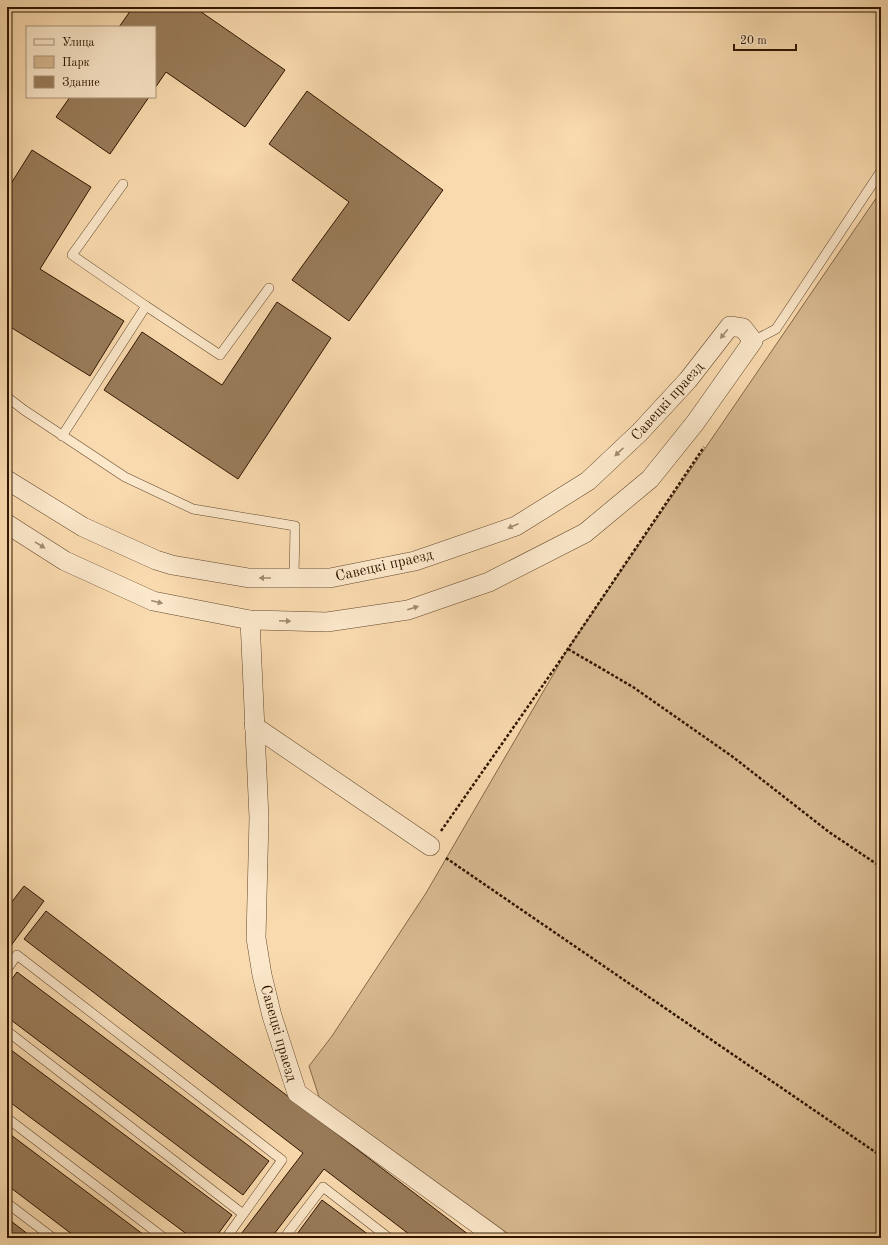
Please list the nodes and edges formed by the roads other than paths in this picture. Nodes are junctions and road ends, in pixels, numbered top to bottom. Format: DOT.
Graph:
graph roads {
  1 [pos="881,172"];
  2 [pos="123,184"];
  3 [pos="269,288"];
  4 [pos="146,306"];
  5 [pos="753,341"];
  6 [pos="7,397"];
  7 [pos="62,436"];
  8 [pos="7,480"];
  9 [pos="7,524"];
  10 [pos="294,578"];
  11 [pos="250,620"];
  12 [pos="254,726"];
  13 [pos="430,846"];
  14 [pos="7,969"];
  15 [pos="7,1031"];
  16 [pos="7,1118"];
  17 [pos="7,1203"];
  18 [pos="243,1214"];
  19 [pos="53,1238"];
  20 [pos="164,1238"];
  21 [pos="226,1238"];
  22 [pos="284,1238"];
  23 [pos="389,1238"];
  24 [pos="497,1238"];
  1 -- 5 [label="lane"];
  2 -- 4 [label="lane"];
  3 -- 4 [label="lane"];
  4 -- 7 [label="lane"];
  5 -- 10 [label="street, Савецкі праезд, one-way"];
  11 -- 5 [label="street, Савецкі праезд, one-way"];
  6 -- 7 [label="lane"];
  7 -- 10 [label="lane"];
  10 -- 8 [label="street, Савецкі праезд, one-way"];
  9 -- 11 [label="street, Савецкі праезд, one-way"];
  11 -- 12 [label="street, Савецкі праезд"];
  12 -- 13 [label="street"];
  12 -- 24 [label="street, Савецкі праезд"];
  14 -- 18 [label="lane"];
  15 -- 18 [label="lane"];
  16 -- 20 [label="lane"];
  17 -- 19 [label="lane"];
  18 -- 21 [label="lane"];
  22 -- 23 [label="lane"];
}
